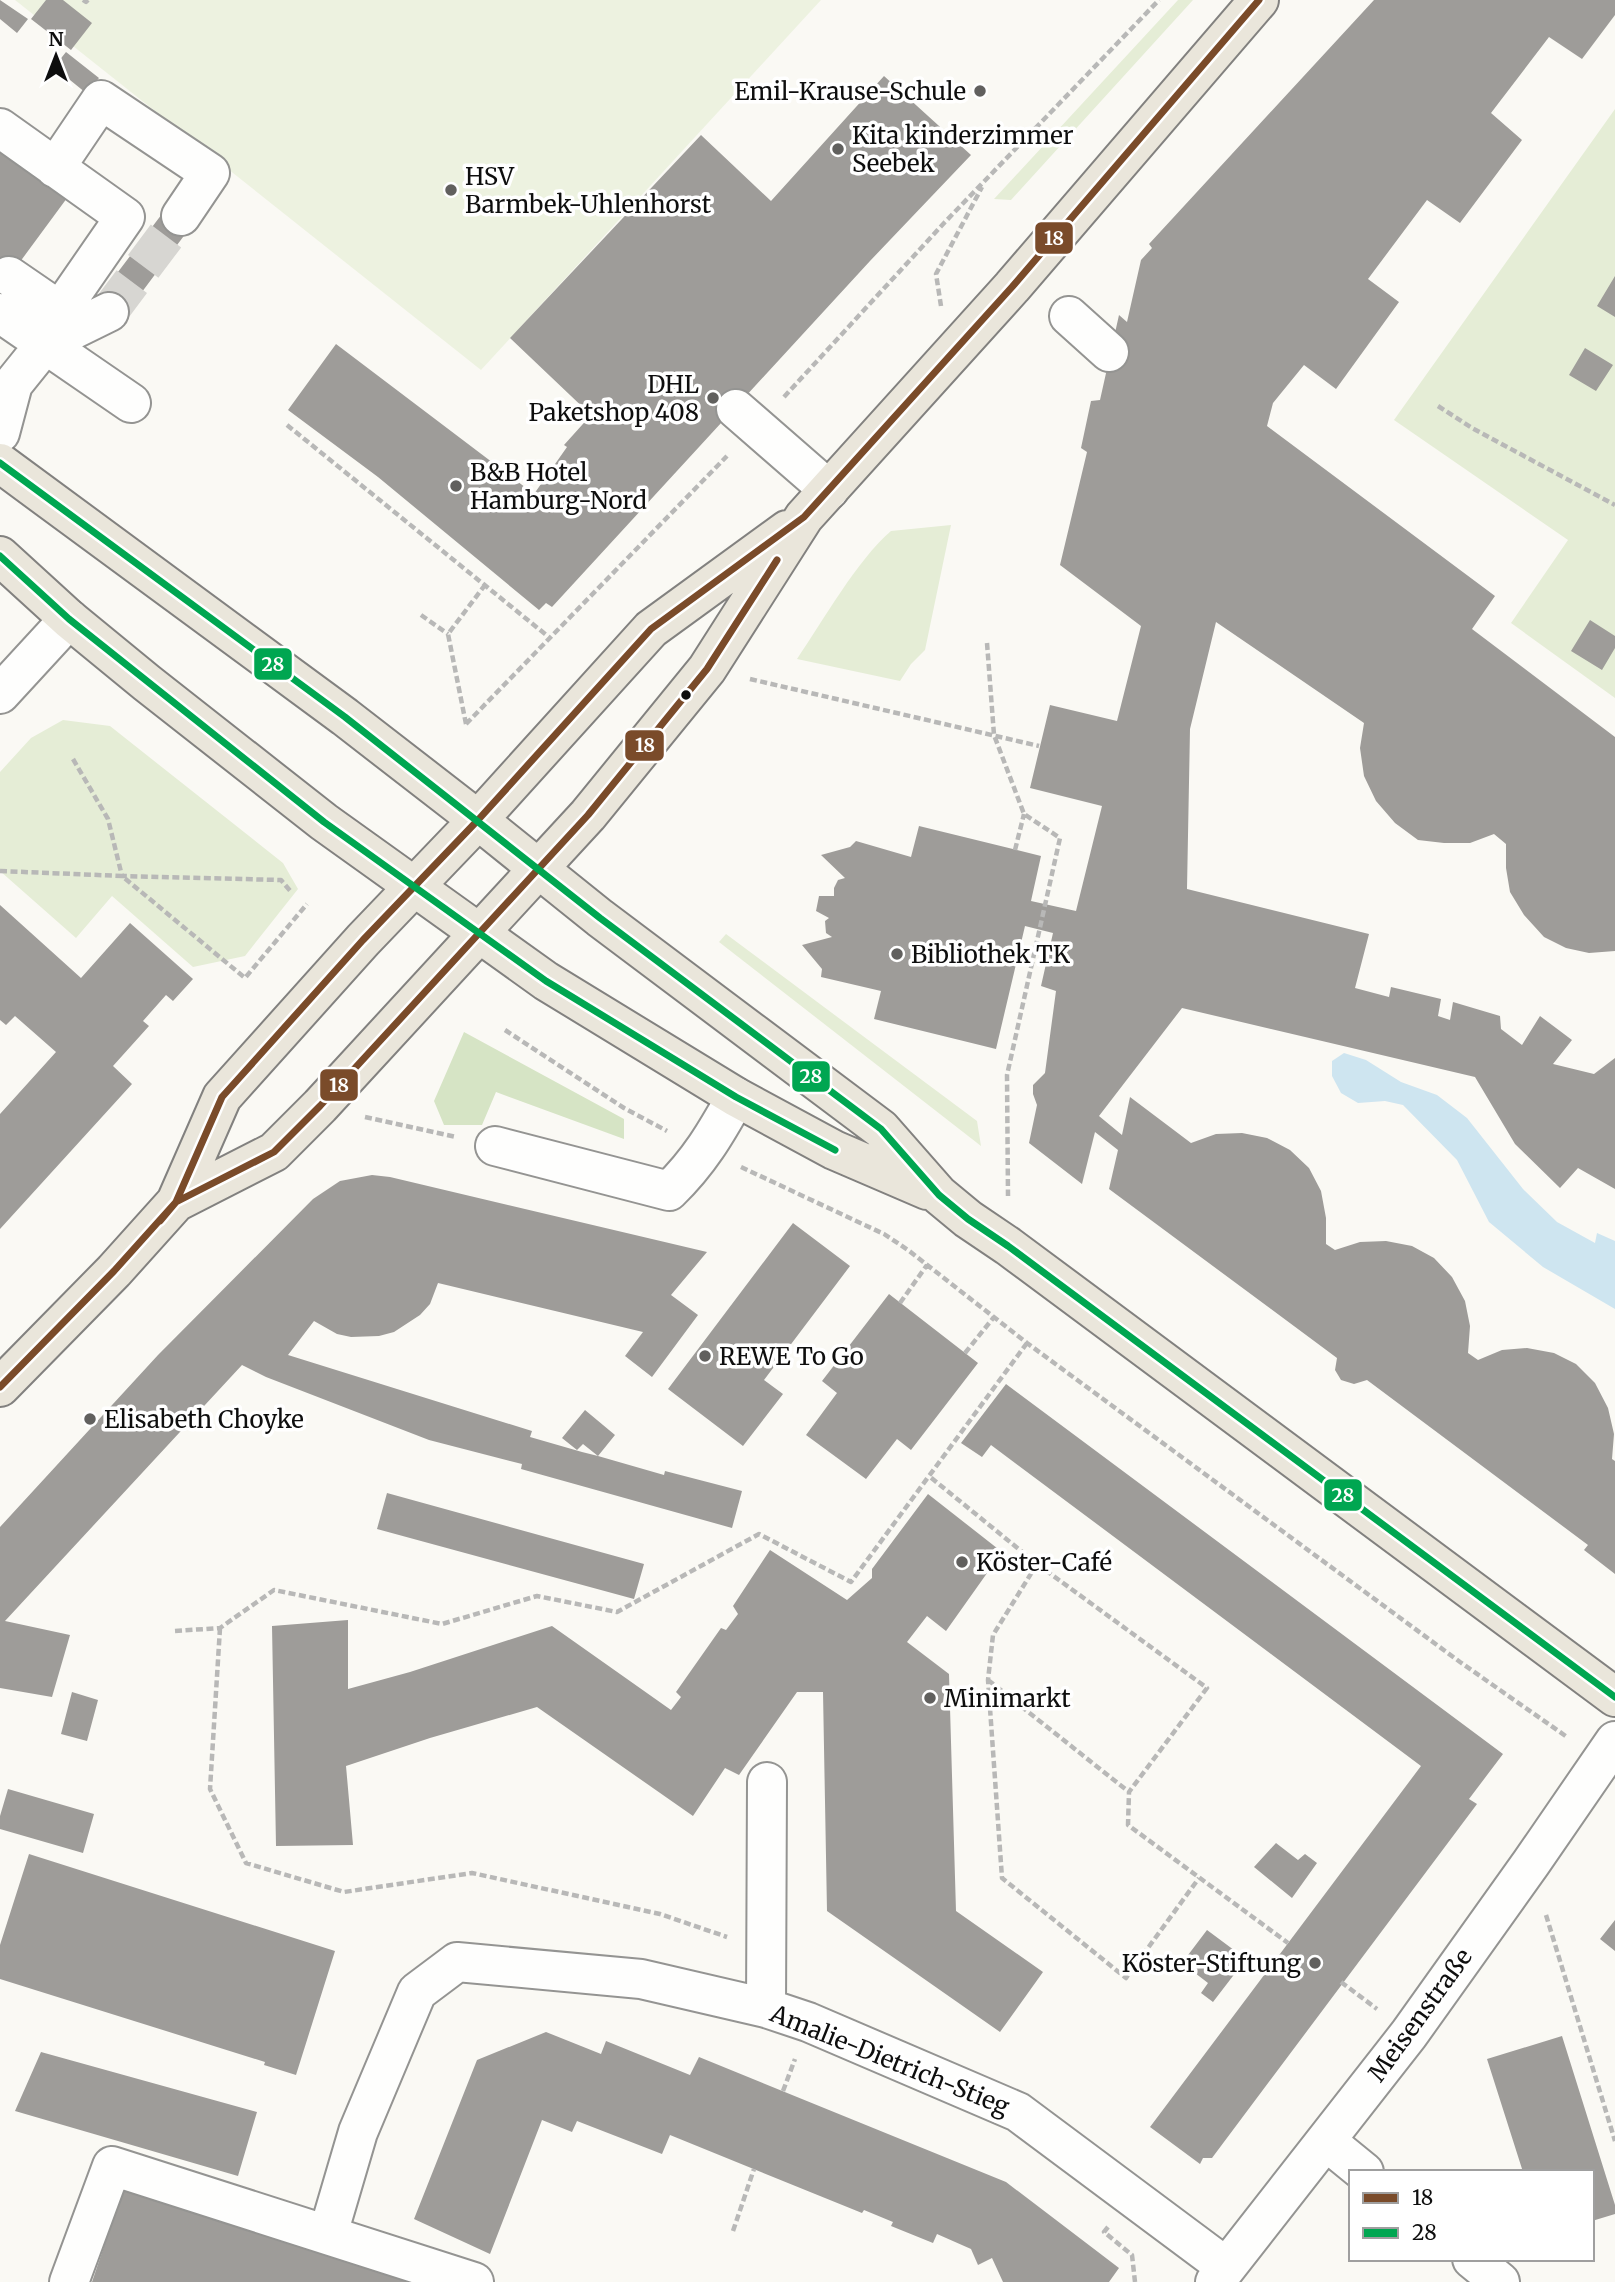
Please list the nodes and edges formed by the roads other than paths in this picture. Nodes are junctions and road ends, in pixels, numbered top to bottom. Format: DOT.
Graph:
graph roads {
  1 [pos="1259,0"];
  2 [pos="0,128"];
  3 [pos="55,168"];
  4 [pos="181,216"];
  5 [pos="9,276"];
  6 [pos="109,312"];
  7 [pos="0,313"];
  8 [pos="1069,316"];
  9 [pos="53,327"];
  10 [pos="1109,352"];
  11 [pos="131,403"];
  12 [pos="736,409"];
  13 [pos="0,432"];
  14 [pos="0,463"];
  15 [pos="817,504"];
  16 [pos="2,565"];
  17 [pos="69,619"];
  18 [pos="0,694"];
  19 [pos="478,820"];
  20 [pos="538,870"];
  21 [pos="415,887"];
  22 [pos="480,932"];
  23 [pos="736,1097"];
  24 [pos="495,1146"];
  25 [pos="939,1195"];
  26 [pos="176,1202"];
  27 [pos="0,1387"];
  28 [pos="1615,1697"];
  29 [pos="1609,1751"];
  30 [pos="768,1782"];
  31 [pos="766,2008"];
  32 [pos="1326,2141"];
  33 [pos="1362,2170"];
  34 [pos="328,2234"];
  35 [pos="1474,2261"];
  36 [pos="1221,2274"];
  37 [pos="69,2282"];
  38 [pos="474,2282"];
  39 [pos="1500,2282"];
  1 -- 15 [label="main road"];
  2 -- 3 [label="street"];
  3 -- 4 [label="street"];
  3 -- 9 [label="street"];
  5 -- 9 [label="street"];
  6 -- 9 [label="street"];
  7 -- 9 [label="street"];
  8 -- 10 [label="street"];
  9 -- 11 [label="street"];
  9 -- 13 [label="street"];
  12 -- 15 [label="street"];
  14 -- 19 [label="main road"];
  15 -- 19 [label="main road"];
  15 -- 20 [label="main road"];
  16 -- 17 [label="main road"];
  17 -- 18 [label="street"];
  17 -- 21 [label="main road"];
  19 -- 20 [label="main road"];
  19 -- 21 [label="main road"];
  20 -- 22 [label="main road"];
  20 -- 25 [label="main road"];
  21 -- 22 [label="main road"];
  21 -- 26 [label="main road"];
  22 -- 23 [label="main road"];
  22 -- 26 [label="main road"];
  23 -- 24 [label="street"];
  23 -- 25 [label="main road"];
  25 -- 28 [label="main road"];
  26 -- 27 [label="main road"];
  29 -- 32 [label="street, Meisenstraße"];
  30 -- 31 [label="street"];
  31 -- 34 [label="street, Amalie-Dietrich-Stieg"];
  31 -- 36 [label="street, Amalie-Dietrich-Stieg"];
  32 -- 33 [label="street"];
  32 -- 36 [label="street, Meisenstraße"];
  34 -- 37 [label="street"];
  34 -- 38 [label="street"];
  35 -- 39 [label="street"];
}
